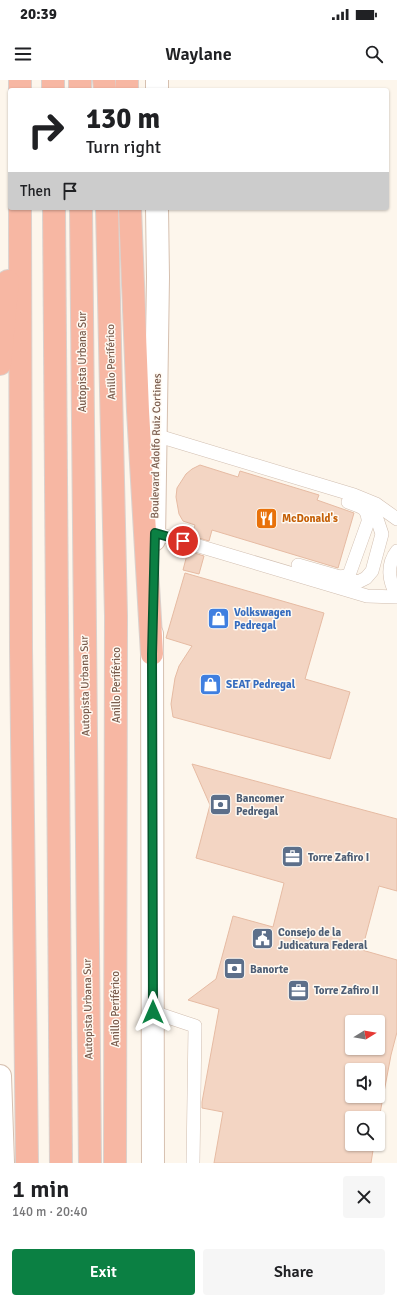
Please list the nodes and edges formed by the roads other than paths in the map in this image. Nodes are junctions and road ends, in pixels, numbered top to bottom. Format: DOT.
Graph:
graph roads {
  1 [pos="15,210"];
  2 [pos="20,210"];
  3 [pos="54,210"];
  4 [pos="81,210"];
  5 [pos="107,210"];
  6 [pos="130,210"];
  7 [pos="157,210"];
  8 [pos="2,330"];
  9 [pos="0,364"];
  10 [pos="155,435"];
  11 [pos="140,453"];
  12 [pos="315,483"];
  13 [pos="362,507"];
  14 [pos="397,519"];
  15 [pos="155,533"];
  16 [pos="397,551"];
  17 [pos="253,561"];
  18 [pos="340,577"];
  19 [pos="397,597"];
  20 [pos="116,616"];
  21 [pos="152,654"];
  22 [pos="153,1012"];
  23 [pos="0,1076"];
  24 [pos="117,1156"];
  25 [pos="3,1163"];
  26 [pos="26,1163"];
  27 [pos="61,1163"];
  28 [pos="90,1163"];
  29 [pos="153,1163"];
  30 [pos="193,1163"];
  1 -- 8 [label="highway"];
  2 -- 26 [label="highway"];
  3 -- 27 [label="highway"];
  4 -- 28 [label="highway, Autopista Urbana Sur"];
  5 -- 20 [label="highway, Anillo Periférico"];
  6 -- 11 [label="highway"];
  7 -- 10 [label="main road, Boulevard Adolfo Ruiz Cortines"];
  8 -- 9 [label="highway"];
  10 -- 12 [label="lane"];
  10 -- 15 [label="main road, Boulevard Adolfo Ruiz Cortines"];
  11 -- 20 [label="highway"];
  11 -- 21 [label="highway"];
  12 -- 13 [label="lane"];
  12 -- 14 [label="lane"];
  13 -- 18 [label="lane"];
  13 -- 18 [label="lane"];
  15 -- 17 [label="lane"];
  15 -- 21 [label="main road, Boulevard Adolfo Ruiz Cortines"];
  16 -- 19 [label="lane"];
  17 -- 18 [label="lane"];
  17 -- 19 [label="lane"];
  20 -- 24 [label="highway, Anillo Periférico"];
  21 -- 22 [label="main road, Boulevard Adolfo Ruiz Cortines"];
  22 -- 29 [label="main road, Boulevard Adolfo Ruiz Cortines"];
  22 -- 30 [label="lane"];
  23 -- 25 [label="main road"];
}
